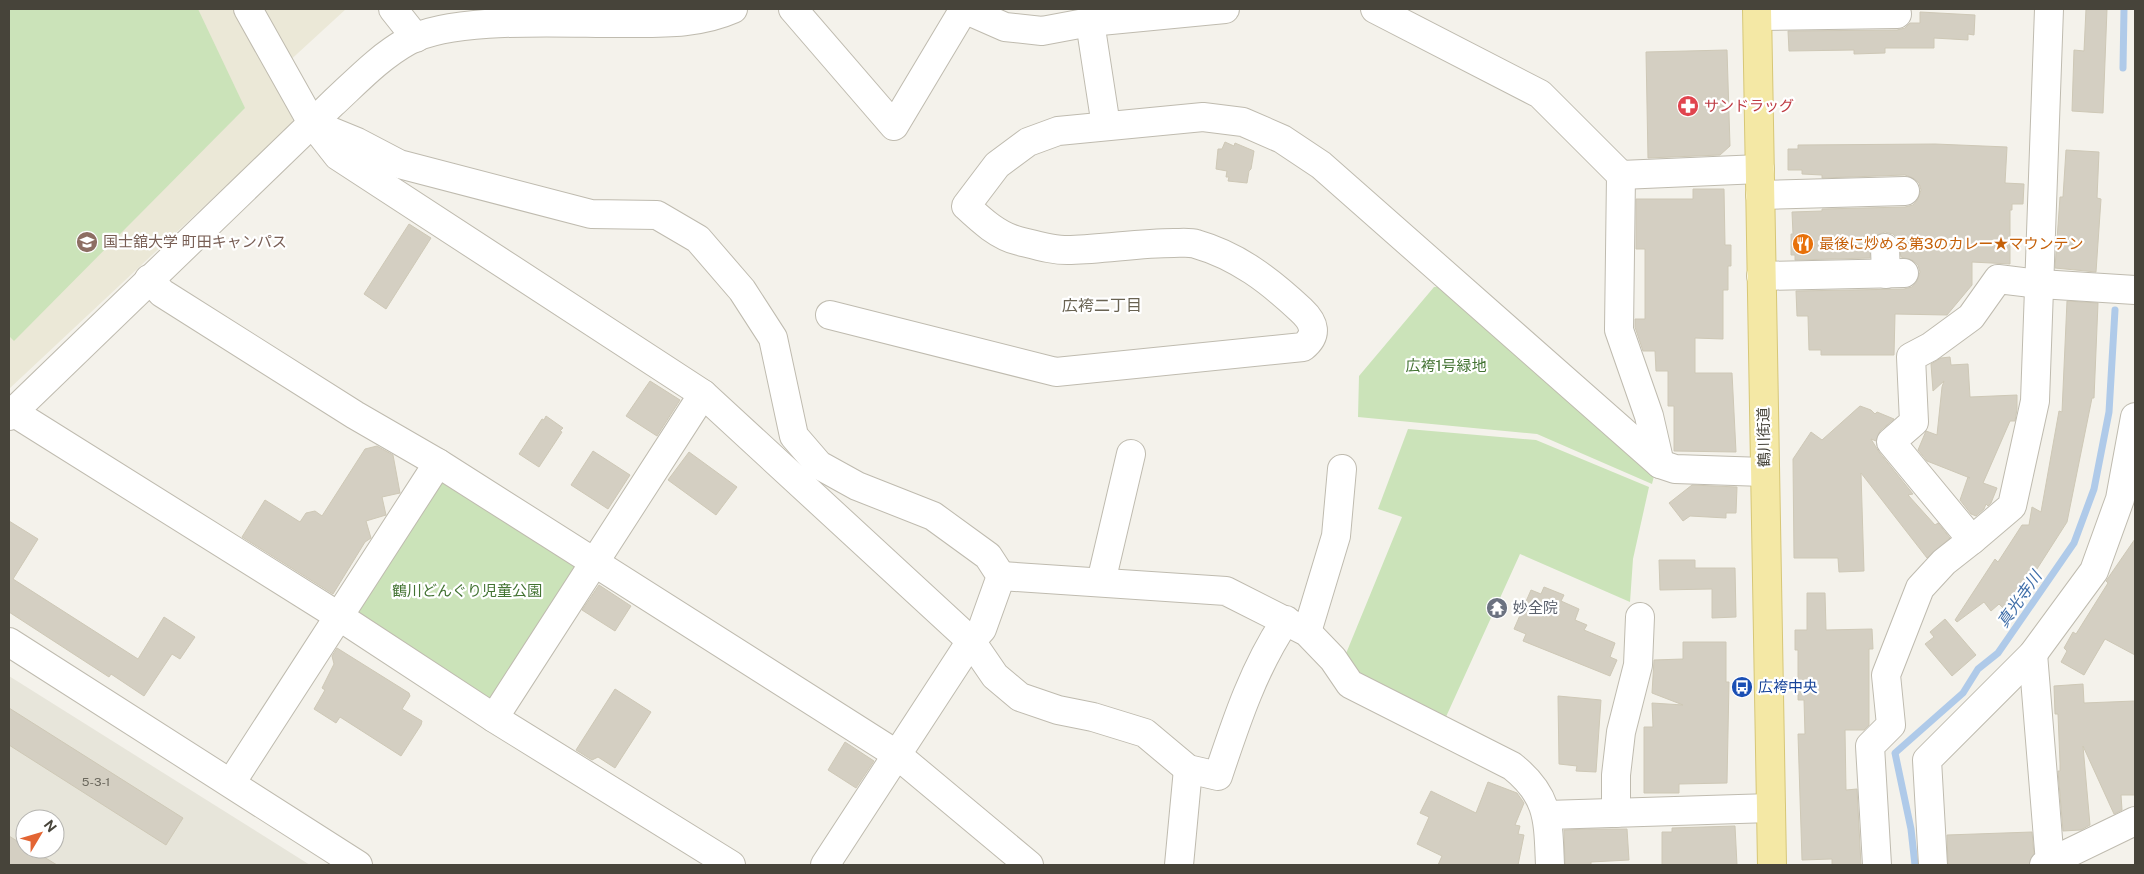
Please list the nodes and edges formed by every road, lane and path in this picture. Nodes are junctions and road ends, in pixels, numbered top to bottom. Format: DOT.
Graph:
graph roads {
  1 [pos="248,9"];
  2 [pos="393,9"];
  3 [pos="732,9"];
  4 [pos="793,9"];
  5 [pos="964,9"];
  6 [pos="1376,9"];
  7 [pos="2048,9"];
  8 [pos="1213,10"];
  9 [pos="1757,12"];
  10 [pos="1897,14"];
  11 [pos="501,16"];
  12 [pos="614,16"];
  13 [pos="1090,22"];
  14 [pos="416,38"];
  15 [pos="312,123"];
  16 [pos="1106,126"];
  17 [pos="1621,175"];
  18 [pos="1760,182"];
  19 [pos="1905,191"];
  20 [pos="1892,265"];
  21 [pos="1761,276"];
  22 [pos="150,279"];
  23 [pos="2040,284"];
  24 [pos="2135,290"];
  25 [pos="830,316"];
  26 [pos="703,394"];
  27 [pos="11,414"];
  28 [pos="2135,418"];
  29 [pos="1132,454"];
  30 [pos="438,463"];
  31 [pos="1660,464"];
  32 [pos="1342,469"];
  33 [pos="1764,472"];
  34 [pos="1972,540"];
  35 [pos="596,563"];
  36 [pos="1001,576"];
  37 [pos="1101,582"];
  38 [pos="340,617"];
  39 [pos="1640,617"];
  40 [pos="1296,626"];
  41 [pos="970,641"];
  42 [pos="9,642"];
  43 [pos="2033,654"];
  44 [pos="494,718"];
  45 [pos="896,754"];
  46 [pos="1188,769"];
  47 [pos="231,784"];
  48 [pos="1771,808"];
  49 [pos="1616,813"];
  50 [pos="1548,815"];
  51 [pos="2135,821"];
  52 [pos="2047,864"];
  53 [pos="358,865"];
  54 [pos="731,865"];
  55 [pos="825,865"];
  56 [pos="1029,865"];
  57 [pos="1178,865"];
  58 [pos="1550,865"];
  59 [pos="1772,865"];
  60 [pos="1877,865"];
  61 [pos="1933,865"];
  1 -- 15 [label="street"];
  2 -- 14 [label="street"];
  3 -- 12 [label="street"];
  4 -- 5 [label="street"];
  5 -- 13 [label="street"];
  6 -- 17 [label="street"];
  7 -- 23 [label="street"];
  8 -- 13 [label="street"];
  9 -- 10 [label="street"];
  9 -- 18 [label="main road, 鶴川街道"];
  11 -- 12 [label="street"];
  11 -- 14 [label="street"];
  13 -- 16 [label="street"];
  14 -- 15 [label="street"];
  15 -- 22 [label="street"];
  15 -- 26 [label="street"];
  15 -- 36 [label="street"];
  16 -- 25 [label="street"];
  16 -- 31 [label="street"];
  17 -- 18 [label="street"];
  17 -- 31 [label="street"];
  18 -- 19 [label="street"];
  18 -- 21 [label="main road, 鶴川街道"];
  20 -- 21 [label="street"];
  21 -- 33 [label="main road, 鶴川街道"];
  22 -- 27 [label="street"];
  22 -- 30 [label="street"];
  23 -- 24 [label="street"];
  23 -- 34 [label="street"];
  23 -- 34 [label="street"];
  26 -- 35 [label="street"];
  26 -- 41 [label="street"];
  27 -- 38 [label="street"];
  28 -- 43 [label="street"];
  29 -- 37 [label="street"];
  30 -- 35 [label="street"];
  30 -- 38 [label="street"];
  31 -- 33 [label="street"];
  32 -- 40 [label="street"];
  33 -- 48 [label="main road, 鶴川街道"];
  34 -- 60 [label="street"];
  35 -- 44 [label="street"];
  35 -- 45 [label="street"];
  36 -- 37 [label="street"];
  36 -- 41 [label="street"];
  37 -- 40 [label="street"];
  38 -- 44 [label="street"];
  38 -- 47 [label="street"];
  39 -- 49 [label="street"];
  40 -- 46 [label="street"];
  40 -- 50 [label="street"];
  41 -- 45 [label="street"];
  41 -- 46 [label="street"];
  42 -- 47 [label="street"];
  43 -- 52 [label="street"];
  43 -- 61 [label="street"];
  44 -- 54 [label="street"];
  45 -- 55 [label="street"];
  45 -- 56 [label="street"];
  46 -- 57 [label="street"];
  47 -- 53 [label="street"];
  48 -- 49 [label="street"];
  48 -- 59 [label="main road, 鶴川街道"];
  49 -- 50 [label="street"];
  50 -- 58 [label="street"];
  51 -- 52 [label="street"];
}
